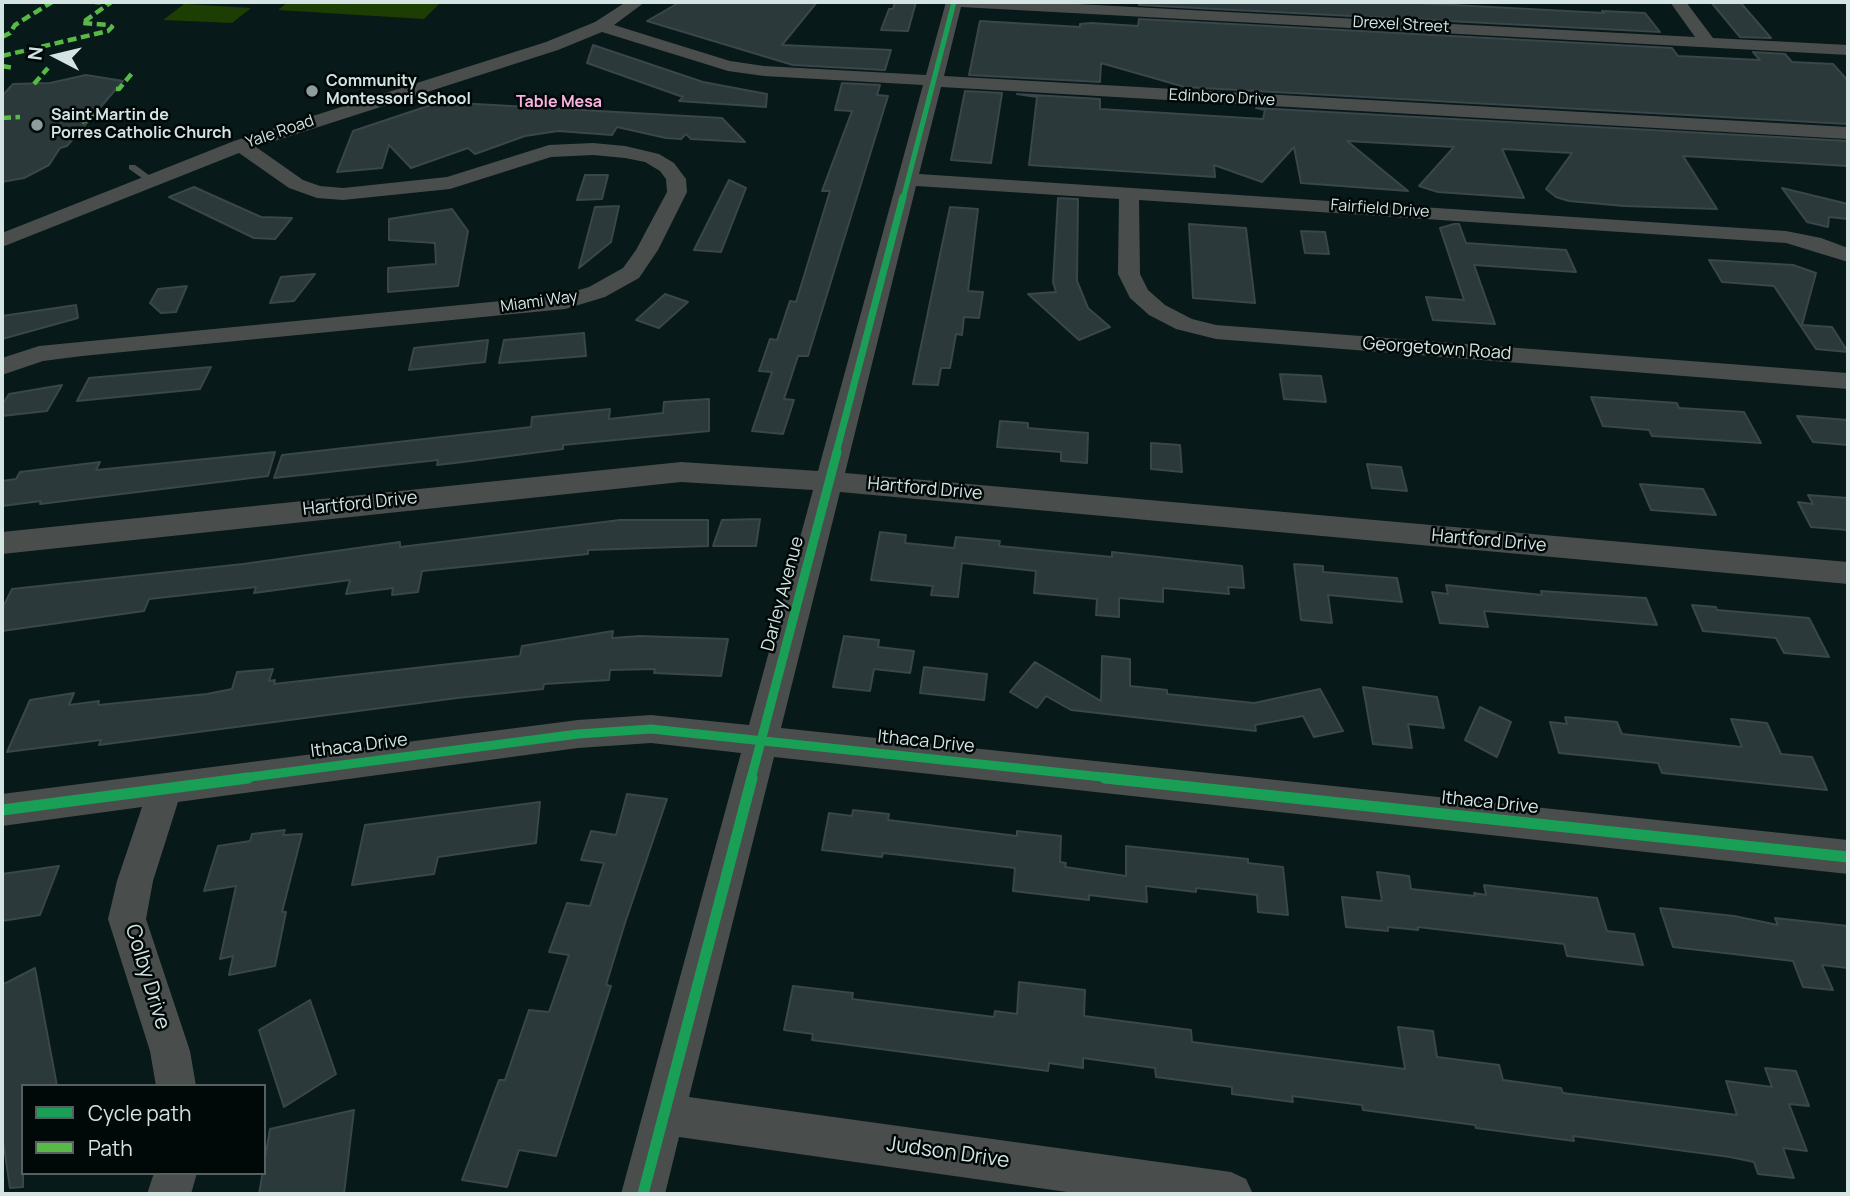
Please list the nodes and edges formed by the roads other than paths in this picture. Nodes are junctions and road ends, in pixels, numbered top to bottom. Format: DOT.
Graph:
graph roads {
  1 [pos="638,2"];
  2 [pos="954,2"];
  3 [pos="1678,2"];
  4 [pos="601,26"];
  5 [pos="1708,42"];
  6 [pos="1848,50"];
  7 [pos="933,81"];
  8 [pos="1848,134"];
  9 [pos="241,145"];
  10 [pos="132,167"];
  11 [pos="909,179"];
  12 [pos="152,181"];
  13 [pos="1129,193"];
  14 [pos="2,241"];
  15 [pos="1848,256"];
  16 [pos="2,367"];
  17 [pos="1848,381"];
  18 [pos="829,481"];
  19 [pos="2,543"];
  20 [pos="1848,573"];
  21 [pos="761,740"];
  22 [pos="165,788"];
  23 [pos="2,810"];
  24 [pos="1848,857"];
  25 [pos="176,1084"];
  26 [pos="664,1114"];
  27 [pos="175,1175"];
  28 [pos="1123,1187"];
  29 [pos="169,1194"];
  30 [pos="643,1194"];
  31 [pos="1231,1194"];
  1 -- 4 [label="street, Yale Road"];
  2 -- 5 [label="street, Drexel Street"];
  2 -- 7 [label="street, Darley Avenue"];
  3 -- 5 [label="street"];
  4 -- 7 [label="street, Edinboro Drive"];
  4 -- 9 [label="street, Yale Road"];
  5 -- 6 [label="street, Drexel Street"];
  7 -- 8 [label="street, Edinboro Drive"];
  7 -- 11 [label="street, Darley Avenue"];
  9 -- 12 [label="street, Yale Road"];
  9 -- 16 [label="street, Miami Way"];
  10 -- 12 [label="lane"];
  11 -- 13 [label="street, Fairfield Drive"];
  11 -- 18 [label="street, Darley Avenue"];
  12 -- 14 [label="street, Yale Road"];
  13 -- 15 [label="street, Fairfield Drive"];
  13 -- 17 [label="street, Georgetown Road"];
  18 -- 19 [label="street, Hartford Drive"];
  18 -- 20 [label="street, Hartford Drive"];
  18 -- 21 [label="street, Darley Avenue"];
  21 -- 22 [label="street, Ithaca Drive"];
  21 -- 24 [label="street, Ithaca Drive"];
  21 -- 26 [label="street, Darley Avenue"];
  22 -- 23 [label="street, Ithaca Drive"];
  22 -- 25 [label="street, Colby Drive"];
  26 -- 28 [label="street, Judson Drive"];
  26 -- 30 [label="street, Darley Avenue"];
  27 -- 29 [label="street"];
  28 -- 31 [label="street, Judson Drive"];
}
